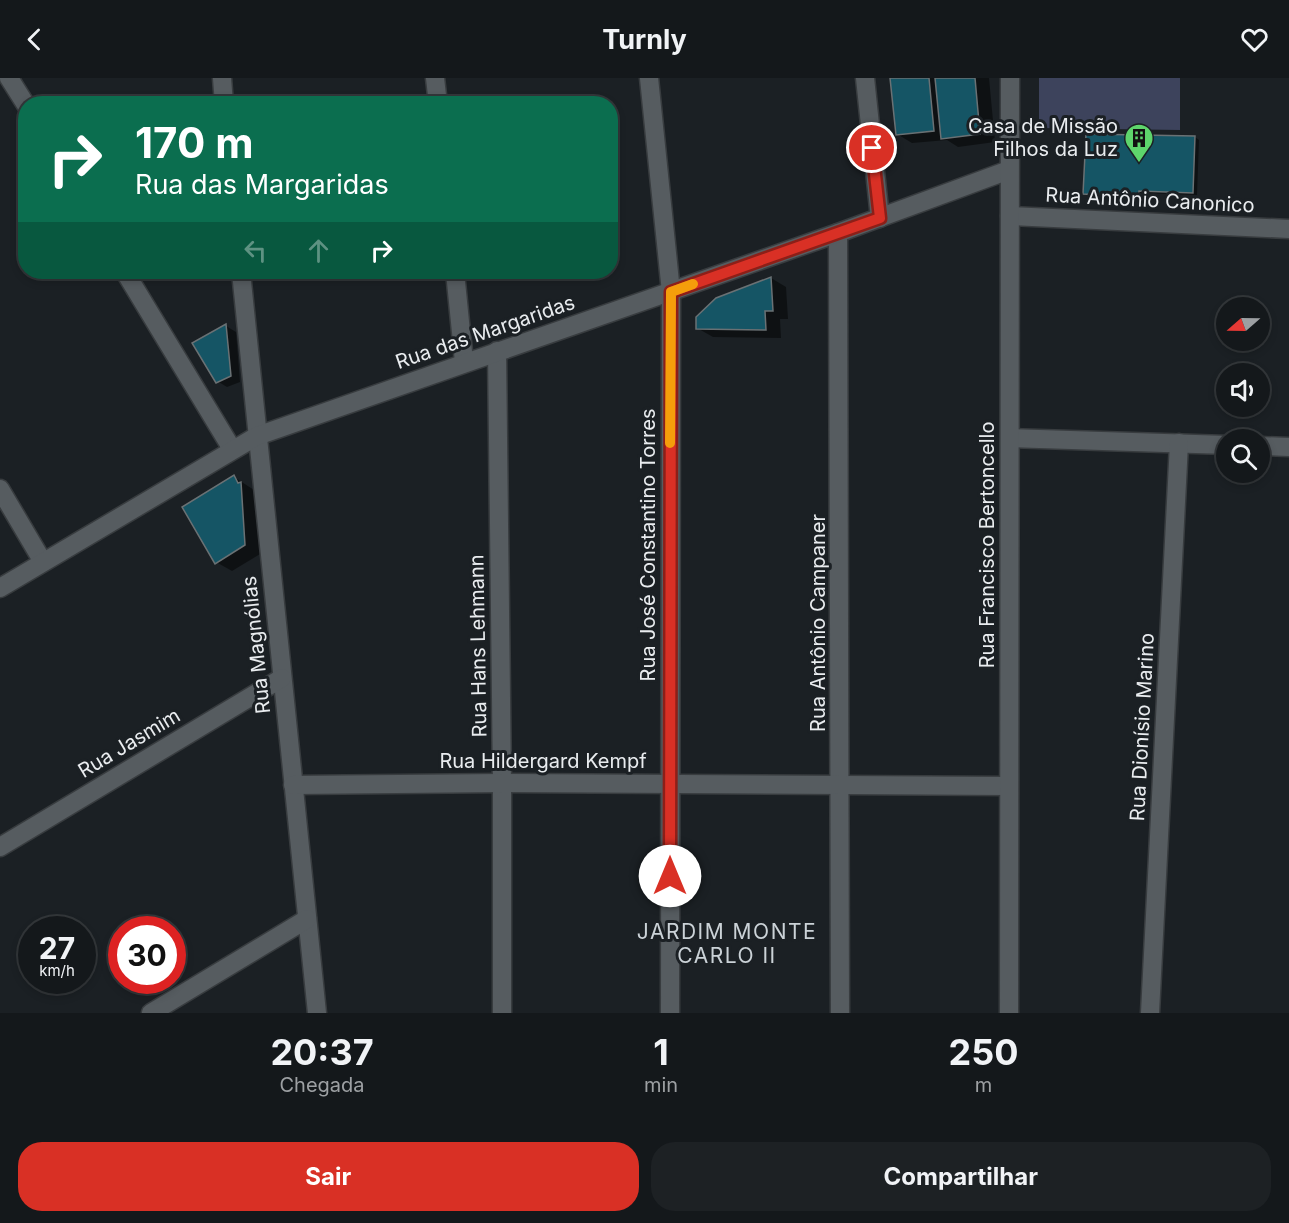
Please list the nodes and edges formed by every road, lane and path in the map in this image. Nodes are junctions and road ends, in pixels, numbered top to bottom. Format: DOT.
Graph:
graph roads {
  1 [pos="9,78"];
  2 [pos="222,78"];
  3 [pos="435,78"];
  4 [pos="649,78"];
  5 [pos="865,78"];
  6 [pos="1010,78"];
  7 [pos="20,96"];
  8 [pos="223,96"];
  9 [pos="437,96"];
  10 [pos="1009,170"];
  11 [pos="1010,216"];
  12 [pos="880,218"];
  13 [pos="1289,229"];
  14 [pos="838,233"];
  15 [pos="129,279"];
  16 [pos="242,279"];
  17 [pos="456,279"];
  18 [pos="671,292"];
  19 [pos="497,351"];
  20 [pos="464,362"];
  21 [pos="257,436"];
  22 [pos="1011,438"];
  23 [pos="1179,443"];
  24 [pos="1216,445"];
  25 [pos="1270,446"];
  26 [pos="1289,447"];
  27 [pos="232,449"];
  28 [pos="0,489"];
  29 [pos="43,562"];
  30 [pos="0,588"];
  31 [pos="282,678"];
  32 [pos="502,783"];
  33 [pos="670,784"];
  34 [pos="841,784"];
  35 [pos="293,785"];
  36 [pos="1008,786"];
  37 [pos="0,847"];
  38 [pos="307,919"];
  39 [pos="151,1013"];
  40 [pos="317,1013"];
  41 [pos="502,1013"];
  42 [pos="670,1013"];
  43 [pos="840,1013"];
  44 [pos="1009,1013"];
  45 [pos="1150,1013"];
  1 -- 7 [label="street"];
  2 -- 8 [label="street"];
  3 -- 9 [label="street"];
  4 -- 18 [label="street, Rua José Constantino Torres"];
  5 -- 12 [label="street"];
  6 -- 10 [label="street, Rua Francisco Bertoncello"];
  10 -- 11 [label="street, Rua Francisco Bertoncello"];
  10 -- 12 [label="street, Rua das Margaridas"];
  11 -- 13 [label="street, Rua Antônio Canonico"];
  11 -- 22 [label="street, Rua Francisco Bertoncello"];
  12 -- 14 [label="street, Rua das Margaridas"];
  14 -- 18 [label="street, Rua das Margaridas"];
  14 -- 34 [label="street, Rua Antônio Campaner"];
  15 -- 27 [label="street"];
  16 -- 21 [label="street, Rua Magnólias"];
  17 -- 20 [label="street"];
  18 -- 19 [label="street, Rua das Margaridas"];
  18 -- 33 [label="street, Rua José Constantino Torres"];
  19 -- 20 [label="street, Rua das Margaridas"];
  19 -- 32 [label="street, Rua Hans Lehmann"];
  20 -- 21 [label="street, Rua das Margaridas"];
  21 -- 27 [label="street, Rua das Margaridas"];
  21 -- 31 [label="street, Rua Magnólias"];
  22 -- 23 [label="street"];
  22 -- 36 [label="street, Rua Francisco Bertoncello"];
  23 -- 24 [label="street"];
  23 -- 45 [label="street, Rua Dionísio Marino"];
  25 -- 26 [label="street"];
  27 -- 29 [label="street, Rua das Margaridas"];
  28 -- 29 [label="street"];
  29 -- 30 [label="street, Rua das Margaridas"];
  31 -- 35 [label="street, Rua Magnólias"];
  31 -- 37 [label="street, Rua Jasmim"];
  32 -- 33 [label="street, Rua Hildergard Kempf"];
  32 -- 35 [label="street, Rua Hildergard Kempf"];
  32 -- 41 [label="street, Rua Hans Lehmann"];
  33 -- 34 [label="street, Rua Hildergard Kempf"];
  33 -- 42 [label="street, Rua José Constantino Torres"];
  34 -- 36 [label="street, Rua Hildergard Kempf"];
  34 -- 43 [label="street, Rua Antônio Campaner"];
  35 -- 38 [label="street, Rua Magnólias"];
  36 -- 44 [label="street, Rua Francisco Bertoncello"];
  38 -- 39 [label="street"];
  38 -- 40 [label="street, Rua Magnólias"];
}
